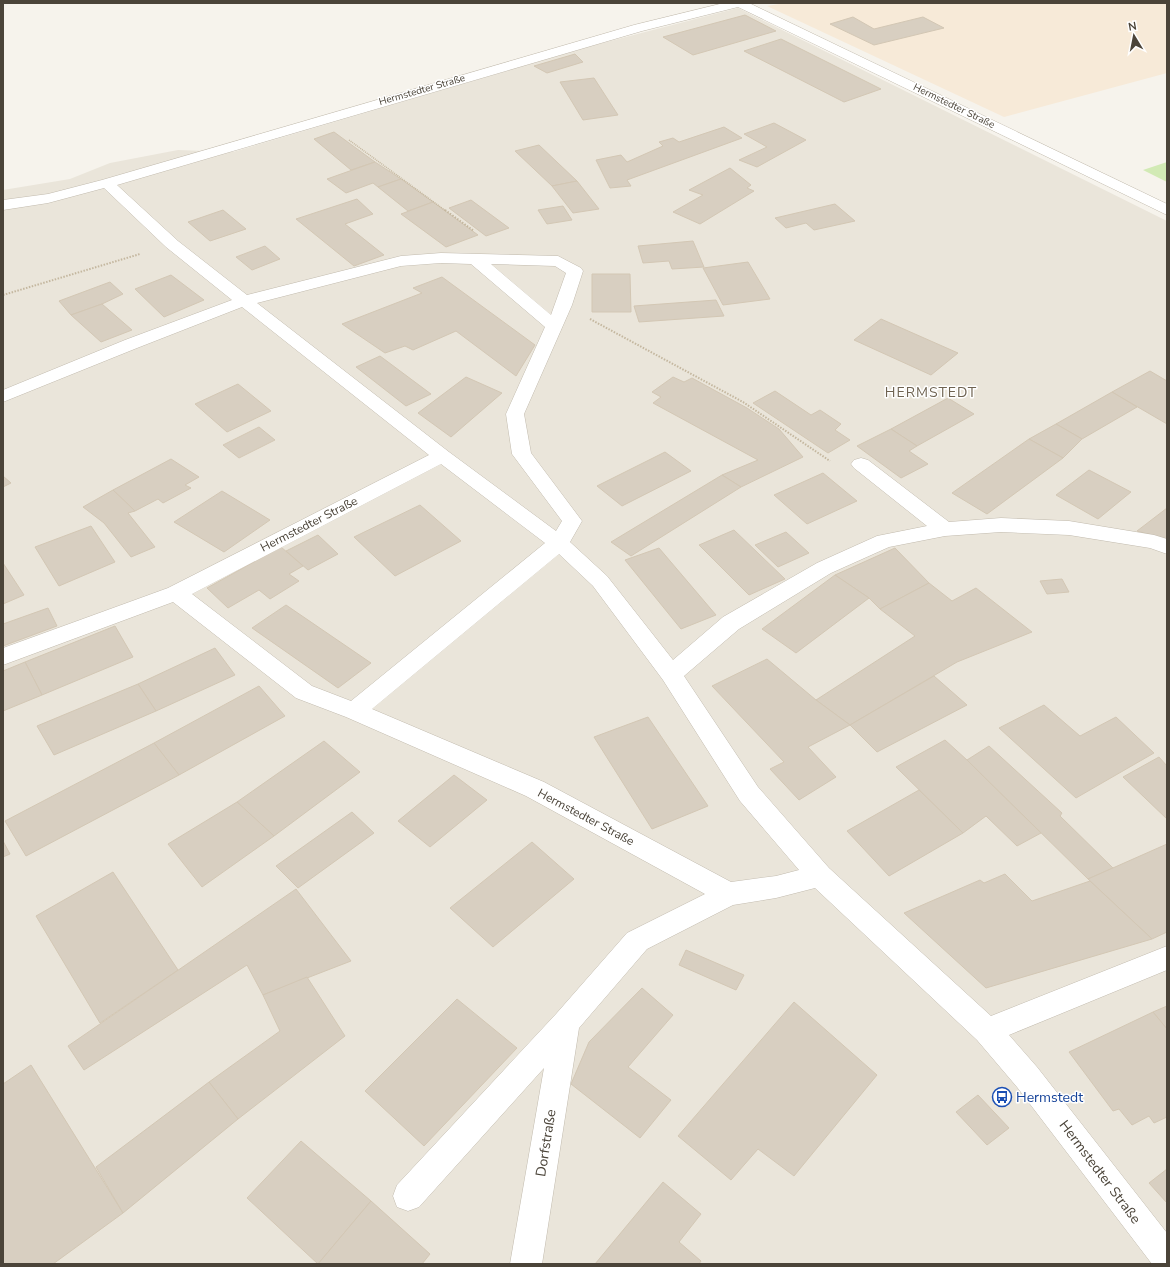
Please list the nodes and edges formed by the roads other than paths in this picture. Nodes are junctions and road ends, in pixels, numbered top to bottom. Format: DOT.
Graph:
graph roads {
  1 [pos="739,3"];
  2 [pos="107,183"];
  3 [pos="3,205"];
  4 [pos="1167,210"];
  5 [pos="476,260"];
  6 [pos="244,301"];
  7 [pos="553,325"];
  8 [pos="3,397"];
  9 [pos="442,456"];
  10 [pos="861,464"];
  11 [pos="945,529"];
  12 [pos="559,543"];
  13 [pos="1167,547"];
  14 [pos="176,593"];
  15 [pos="3,657"];
  16 [pos="671,674"];
  17 [pos="354,711"];
  18 [pos="820,876"];
  19 [pos="729,894"];
  20 [pos="1167,958"];
  21 [pos="566,1023"];
  22 [pos="988,1031"];
  23 [pos="408,1196"];
  24 [pos="1167,1258"];
  25 [pos="526,1264"];
  1 -- 2 [label="street, Hermstedter Straße"];
  1 -- 4 [label="street, Hermstedter Straße"];
  2 -- 3 [label="street, Hermstedter Straße"];
  2 -- 6 [label="street, Hermstedter Straße"];
  5 -- 6 [label="street"];
  5 -- 7 [label="street"];
  5 -- 7 [label="street"];
  6 -- 8 [label="street"];
  6 -- 9 [label="street, Hermstedter Straße"];
  7 -- 12 [label="street"];
  9 -- 12 [label="street, Hermstedter Straße"];
  9 -- 14 [label="street, Hermstedter Straße"];
  10 -- 11 [label="street"];
  11 -- 13 [label="street"];
  11 -- 16 [label="street"];
  12 -- 16 [label="street, Hermstedter Straße"];
  12 -- 17 [label="street"];
  14 -- 15 [label="street, Hermstedter Straße"];
  14 -- 17 [label="street, Hermstedter Straße"];
  16 -- 18 [label="street, Hermstedter Straße"];
  17 -- 19 [label="street, Hermstedter Straße"];
  18 -- 19 [label="street"];
  18 -- 22 [label="street, Hermstedter Straße"];
  19 -- 21 [label="street"];
  20 -- 22 [label="street"];
  21 -- 23 [label="street"];
  21 -- 25 [label="street, Dorfstraße"];
  22 -- 24 [label="street, Hermstedter Straße"];
}
